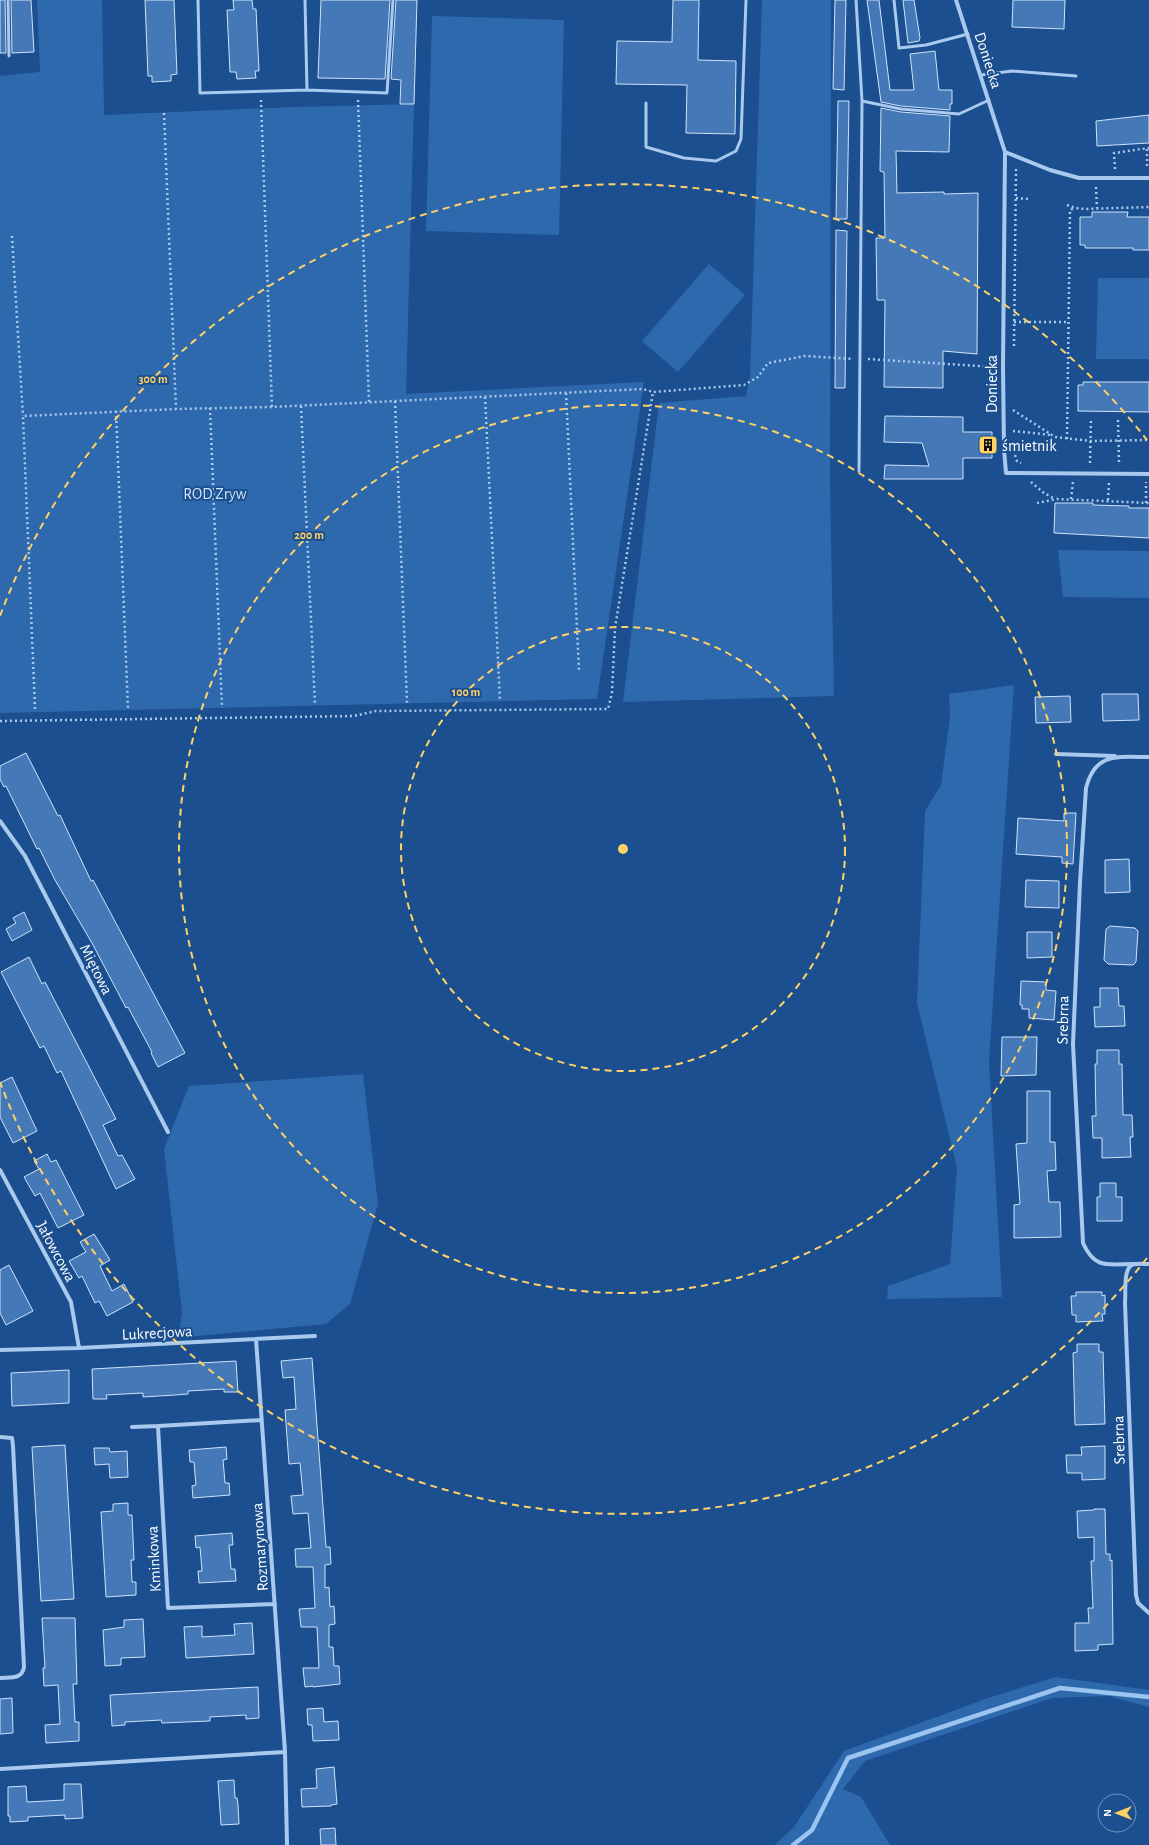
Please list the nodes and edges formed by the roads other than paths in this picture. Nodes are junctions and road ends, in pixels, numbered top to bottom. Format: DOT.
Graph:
graph roads {
  1 [pos="8,0"];
  2 [pos="198,0"];
  3 [pos="305,0"];
  4 [pos="393,0"];
  5 [pos="746,0"];
  6 [pos="856,0"];
  7 [pos="894,0"];
  8 [pos="956,0"];
  9 [pos="968,34"];
  10 [pos="9,56"];
  11 [pos="981,75"];
  12 [pos="1076,76"];
  13 [pos="307,90"];
  14 [pos="990,100"];
  15 [pos="862,101"];
  16 [pos="646,103"];
  17 [pos="1005,152"];
  18 [pos="1149,178"];
  19 [pos="860,471"];
  20 [pos="1149,474"];
  21 [pos="1056,754"];
  22 [pos="1123,757"];
  23 [pos="1149,757"];
  24 [pos="0,821"];
  25 [pos="168,1132"];
  26 [pos="0,1170"];
  27 [pos="1135,1264"];
  28 [pos="1149,1264"];
  29 [pos="316,1336"];
  30 [pos="256,1339"];
  31 [pos="79,1348"];
  32 [pos="0,1350"];
  33 [pos="261,1420"];
  34 [pos="158,1426"];
  35 [pos="132,1427"];
  36 [pos="0,1437"];
  37 [pos="275,1604"];
  38 [pos="1149,1613"];
  39 [pos="0,1678"];
  40 [pos="285,1752"];
  41 [pos="0,1769"];
  42 [pos="287,1845"];
  1 -- 10 [label="lane"];
  2 -- 13 [label="lane"];
  3 -- 13 [label="lane"];
  4 -- 13 [label="lane"];
  5 -- 16 [label="lane"];
  6 -- 15 [label="lane"];
  7 -- 9 [label="lane"];
  8 -- 9 [label="street, Doniecka"];
  9 -- 11 [label="street, Doniecka"];
  11 -- 12 [label="lane"];
  11 -- 14 [label="street, Doniecka"];
  14 -- 15 [label="lane"];
  14 -- 17 [label="street, Doniecka"];
  15 -- 19 [label="lane"];
  17 -- 18 [label="street"];
  17 -- 20 [label="street, Doniecka"];
  21 -- 22 [label="street, Srebrna"];
  22 -- 23 [label="street, Srebrna"];
  22 -- 27 [label="street, Srebrna"];
  24 -- 25 [label="street, Miętowa"];
  26 -- 31 [label="street, Jałowcowa"];
  27 -- 28 [label="street, Srebrna"];
  27 -- 38 [label="street, Srebrna"];
  29 -- 30 [label="street, Lukrecjowa"];
  30 -- 31 [label="street, Lukrecjowa"];
  30 -- 33 [label="street, Rozmarynowa"];
  31 -- 32 [label="street, Lukrecjowa"];
  33 -- 34 [label="street"];
  33 -- 37 [label="street, Rozmarynowa"];
  34 -- 35 [label="street"];
  34 -- 37 [label="street, Kminkowa"];
  36 -- 39 [label="street"];
  37 -- 40 [label="street, Rozmarynowa"];
  40 -- 41 [label="street"];
  40 -- 42 [label="street, Rozmarynowa"];
}
